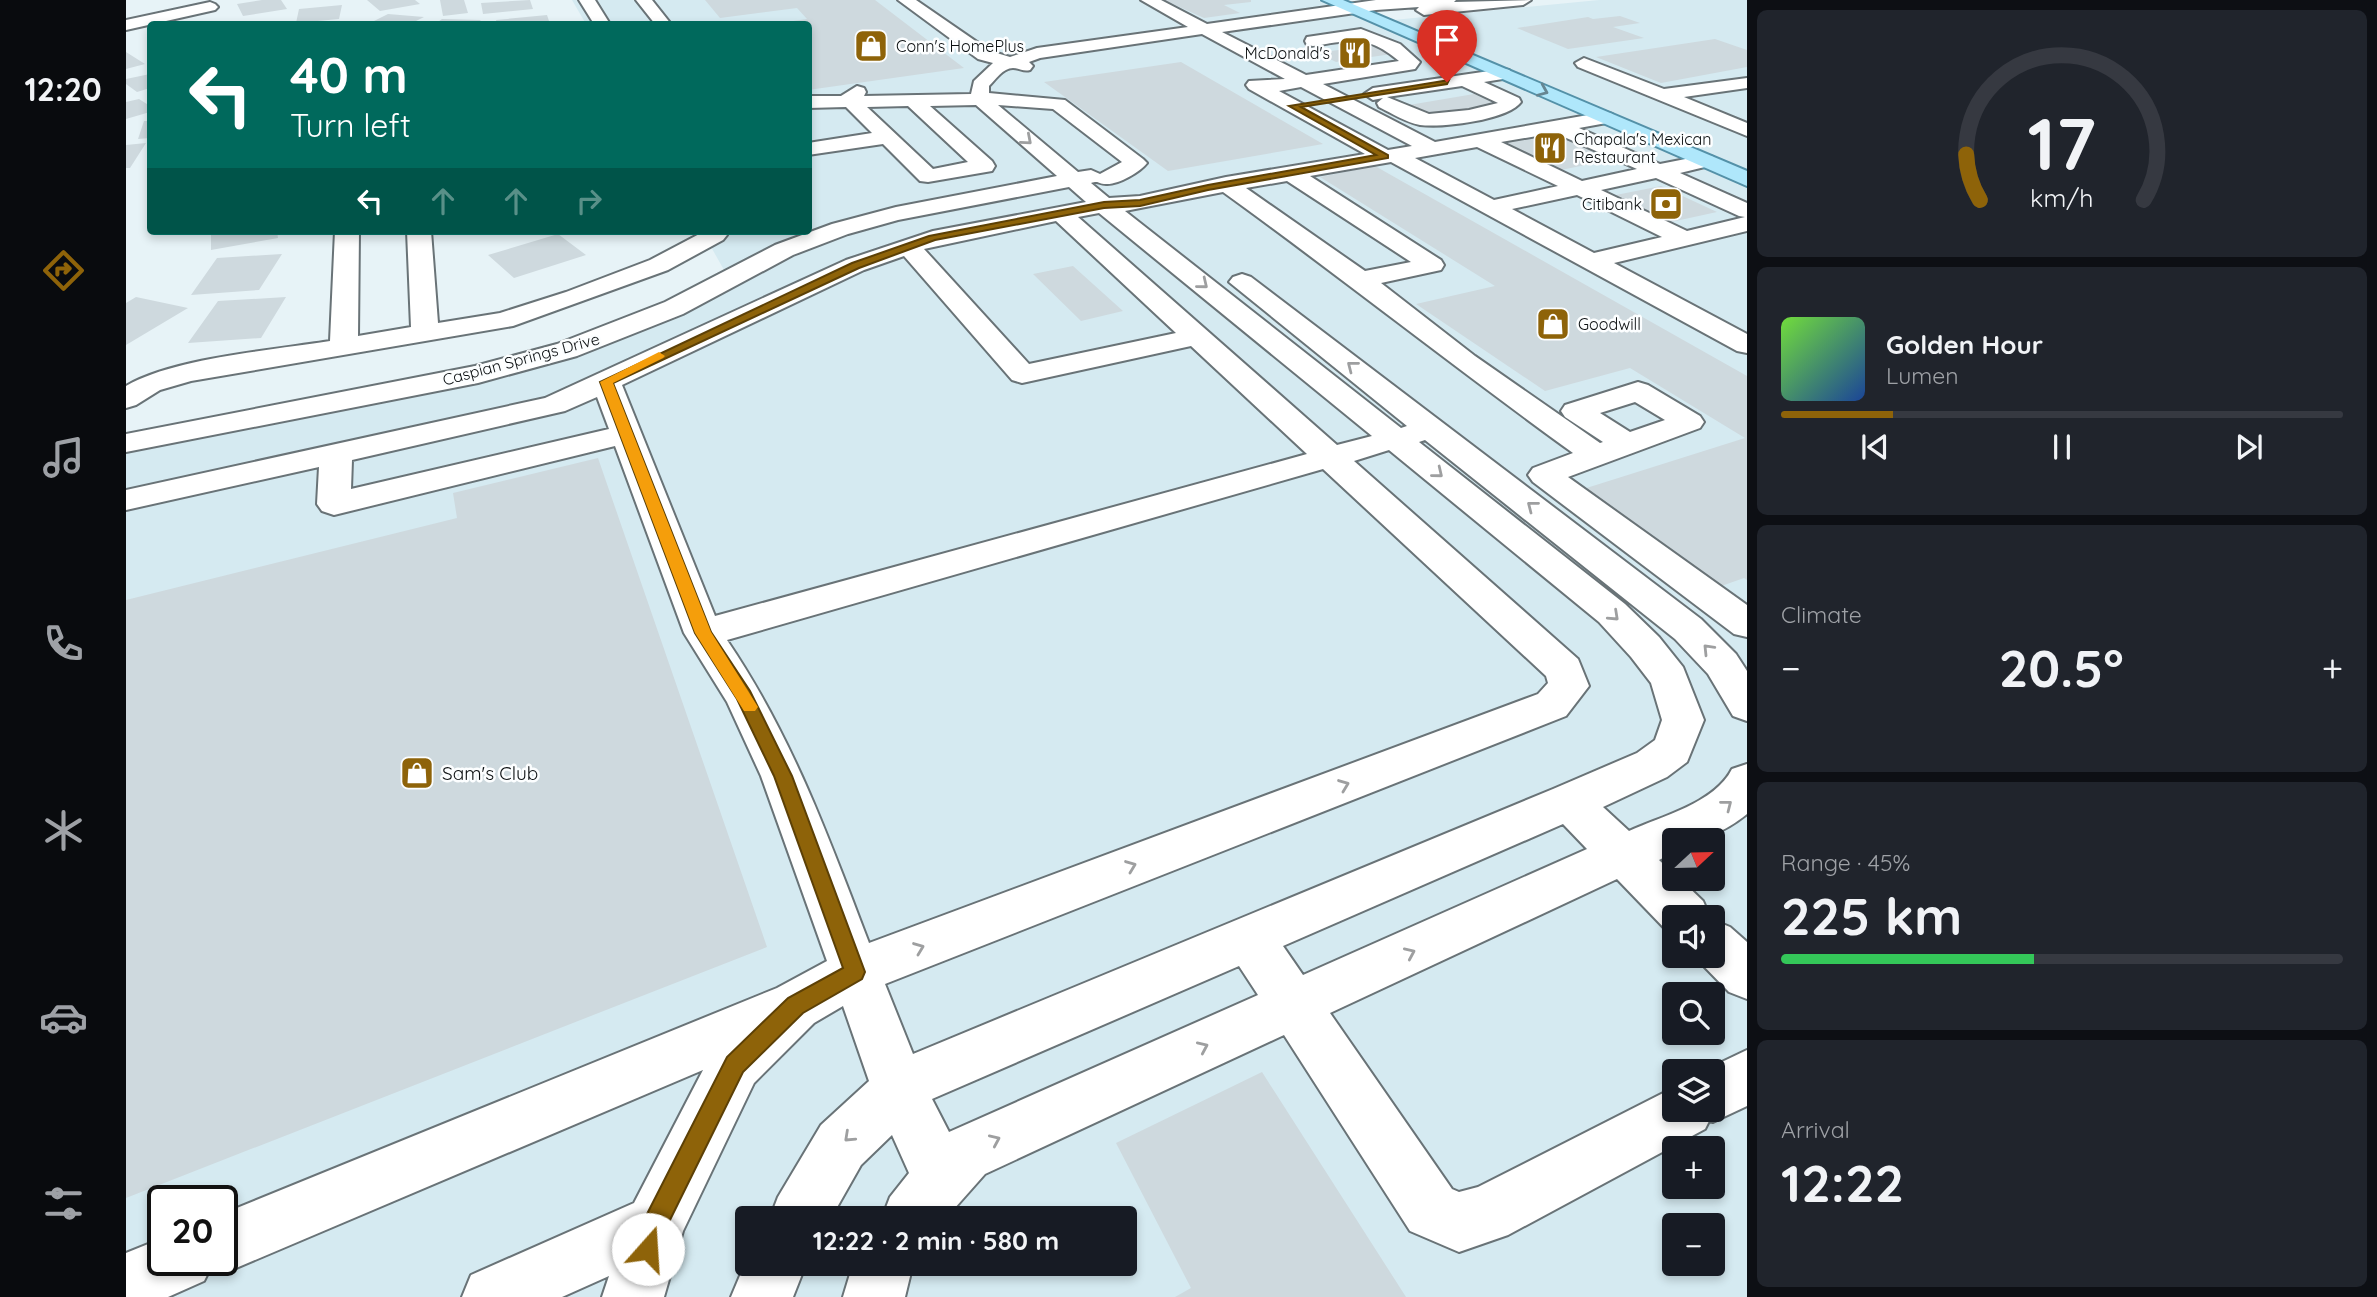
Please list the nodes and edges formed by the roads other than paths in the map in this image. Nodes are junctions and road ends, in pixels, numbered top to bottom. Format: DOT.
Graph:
graph roads {
  1 [pos="587,0"];
  2 [pos="644,0"];
  3 [pos="906,0"];
  4 [pos="1149,0"];
  5 [pos="1449,0"];
  6 [pos="1523,0"];
  7 [pos="1491,2"];
  8 [pos="206,4"];
  9 [pos="1364,7"];
  10 [pos="202,21"];
  11 [pos="600,21"];
  12 [pos="661,21"];
  13 [pos="126,25"];
  14 [pos="147,37"];
  15 [pos="126,41"];
  16 [pos="1213,41"];
  17 [pos="1286,47"];
  18 [pos="1245,50"];
  19 [pos="1408,60"];
  20 [pos="1584,63"];
  21 [pos="1503,74"];
  22 [pos="1241,77"];
  23 [pos="1016,81"];
  24 [pos="1455,81"];
  25 [pos="1304,82"];
  26 [pos="888,83"];
  27 [pos="1747,83"];
  28 [pos="1260,88"];
  29 [pos="1368,94"];
  30 [pos="1661,95"];
  31 [pos="848,99"];
  32 [pos="1338,99"];
  33 [pos="912,100"];
  34 [pos="1624,100"];
  35 [pos="1293,106"];
  36 [pos="815,116"];
  37 [pos="1605,118"];
  38 [pos="1557,126"];
  39 [pos="888,137"];
  40 [pos="1480,140"];
  41 [pos="841,145"];
  42 [pos="1431,148"];
  43 [pos="812,149"];
  44 [pos="1743,149"];
  45 [pos="1390,156"];
  46 [pos="1706,161"];
  47 [pos="1657,171"];
  48 [pos="1290,173"];
  49 [pos="1747,179"];
  50 [pos="1097,184"];
  51 [pos="1226,184"];
  52 [pos="1578,188"];
  53 [pos="1140,203"];
  54 [pos="1492,207"];
  55 [pos="1747,211"];
  56 [pos="1060,214"];
  57 [pos="1162,220"];
  58 [pos="1747,224"];
  59 [pos="346,235"];
  60 [pos="419,235"];
  61 [pos="1684,239"];
  62 [pos="731,245"];
  63 [pos="908,246"];
  64 [pos="1592,261"];
  65 [pos="1226,269"];
  66 [pos="1361,281"];
  67 [pos="425,334"];
  68 [pos="1196,337"];
  69 [pos="1747,345"];
  70 [pos="344,348"];
  71 [pos="606,382"];
  72 [pos="126,399"];
  73 [pos="1432,429"];
  74 [pos="627,434"];
  75 [pos="1395,439"];
  76 [pos="126,443"];
  77 [pos="1627,443"];
  78 [pos="336,453"];
  79 [pos="1596,455"];
  80 [pos="1329,457"];
  81 [pos="126,500"];
  82 [pos="1747,624"];
  83 [pos="703,633"];
  84 [pos="1747,705"];
  85 [pos="1747,782"];
  86 [pos="1569,802"];
  87 [pos="1623,856"];
  88 [pos="1674,905"];
  89 [pos="1248,938"];
  90 [pos="1725,954"];
  91 [pos="855,972"];
  92 [pos="1747,975"];
  93 [pos="796,1005"];
  94 [pos="1293,1006"];
  95 [pos="1747,1077"];
  96 [pos="1725,1089"];
  97 [pos="900,1091"];
  98 [pos="1663,1122"];
  99 [pos="926,1199"];
  100 [pos="806,1206"];
  101 [pos="655,1224"];
  102 [pos="238,1237"];
  103 [pos="147,1275"];
  104 [pos="771,1276"];
  105 [pos="880,1276"];
  106 [pos="126,1284"];
  107 [pos="493,1297"];
  108 [pos="633,1297"];
  109 [pos="761,1297"];
  110 [pos="874,1297"];
  1 -- 11 [label="street"];
  2 -- 12 [label="street"];
  3 -- 23 [label="street"];
  4 -- 16 [label="street"];
  5 -- 7 [label="street"];
  5 -- 9 [label="street"];
  6 -- 7 [label="street"];
  7 -- 9 [label="street"];
  8 -- 10 [label="street"];
  8 -- 13 [label="street"];
  9 -- 16 [label="street"];
  9 -- 21 [label="main road"];
  9 -- 44 [label="main road"];
  14 -- 15 [label="street"];
  16 -- 18 [label="street"];
  16 -- 23 [label="street"];
  17 -- 18 [label="street"];
  17 -- 19 [label="street"];
  17 -- 19 [label="street"];
  18 -- 25 [label="street"];
  19 -- 24 [label="street"];
  19 -- 25 [label="street"];
  20 -- 30 [label="street"];
  21 -- 24 [label="street"];
  21 -- 37 [label="main road, one-way"];
  22 -- 28 [label="street"];
  23 -- 33 [label="street"];
  23 -- 50 [label="street"];
  23 -- 50 [label="street"];
  24 -- 29 [label="street"];
  24 -- 29 [label="street"];
  25 -- 28 [label="street"];
  25 -- 32 [label="street"];
  26 -- 31 [label="street"];
  27 -- 30 [label="street"];
  28 -- 35 [label="street"];
  29 -- 32 [label="street"];
  30 -- 34 [label="street"];
  30 -- 44 [label="street"];
  31 -- 33 [label="street"];
  31 -- 36 [label="street"];
  31 -- 39 [label="street"];
  32 -- 35 [label="street"];
  32 -- 42 [label="street"];
  33 -- 39 [label="street"];
  35 -- 45 [label="street"];
  36 -- 41 [label="street"];
  37 -- 38 [label="street"];
  37 -- 44 [label="main road"];
  37 -- 46 [label="main road"];
  38 -- 40 [label="street"];
  38 -- 47 [label="street"];
  39 -- 41 [label="street"];
  40 -- 42 [label="street"];
  40 -- 52 [label="street"];
  41 -- 43 [label="street"];
  42 -- 45 [label="street"];
  45 -- 48 [label="street"];
  45 -- 54 [label="street"];
  46 -- 47 [label="street"];
  46 -- 49 [label="main road"];
  47 -- 52 [label="street"];
  47 -- 55 [label="street"];
  48 -- 51 [label="street"];
  48 -- 66 [label="street"];
  50 -- 53 [label="street"];
  50 -- 56 [label="street"];
  50 -- 62 [label="street, Caspian Springs Drive"];
  50 -- 75 [label="street, one-way"];
  51 -- 53 [label="street"];
  51 -- 66 [label="street"];
  52 -- 54 [label="street"];
  52 -- 61 [label="street"];
  53 -- 57 [label="street"];
  54 -- 64 [label="street"];
  56 -- 63 [label="street"];
  56 -- 68 [label="street"];
  58 -- 61 [label="street"];
  59 -- 70 [label="street"];
  60 -- 67 [label="street"];
  61 -- 64 [label="street"];
  62 -- 67 [label="street"];
  62 -- 76 [label="street, Caspian Springs Drive"];
  63 -- 68 [label="street"];
  63 -- 71 [label="street"];
  64 -- 69 [label="street"];
  73 -- 65 [label="street, one-way"];
  66 -- 79 [label="street"];
  67 -- 70 [label="street"];
  68 -- 80 [label="street"];
  70 -- 72 [label="street"];
  71 -- 74 [label="street"];
  71 -- 78 [label="street"];
  73 -- 75 [label="street"];
  84 -- 73 [label="street, one-way"];
  74 -- 78 [label="street"];
  74 -- 83 [label="street"];
  75 -- 80 [label="street"];
  75 -- 86 [label="street, one-way"];
  77 -- 79 [label="street"];
  78 -- 81 [label="street"];
  79 -- 82 [label="street"];
  80 -- 83 [label="street"];
  91 -- 80 [label="street, one-way"];
  83 -- 91 [label="street"];
  87 -- 85 [label="street, one-way"];
  86 -- 87 [label="street"];
  86 -- 89 [label="street"];
  87 -- 88 [label="street"];
  94 -- 87 [label="street, one-way"];
  89 -- 94 [label="street"];
  89 -- 97 [label="street"];
  90 -- 92 [label="street"];
  91 -- 93 [label="street"];
  91 -- 97 [label="street"];
  93 -- 101 [label="street"];
  93 -- 102 [label="street"];
  94 -- 98 [label="street"];
  99 -- 94 [label="street, one-way"];
  95 -- 96 [label="street"];
  97 -- 99 [label="street"];
  97 -- 100 [label="street, one-way"];
  101 -- 107 [label="street"];
  101 -- 108 [label="street"];
  103 -- 106 [label="street"];
  104 -- 109 [label="street"];
  105 -- 110 [label="street"];
}
